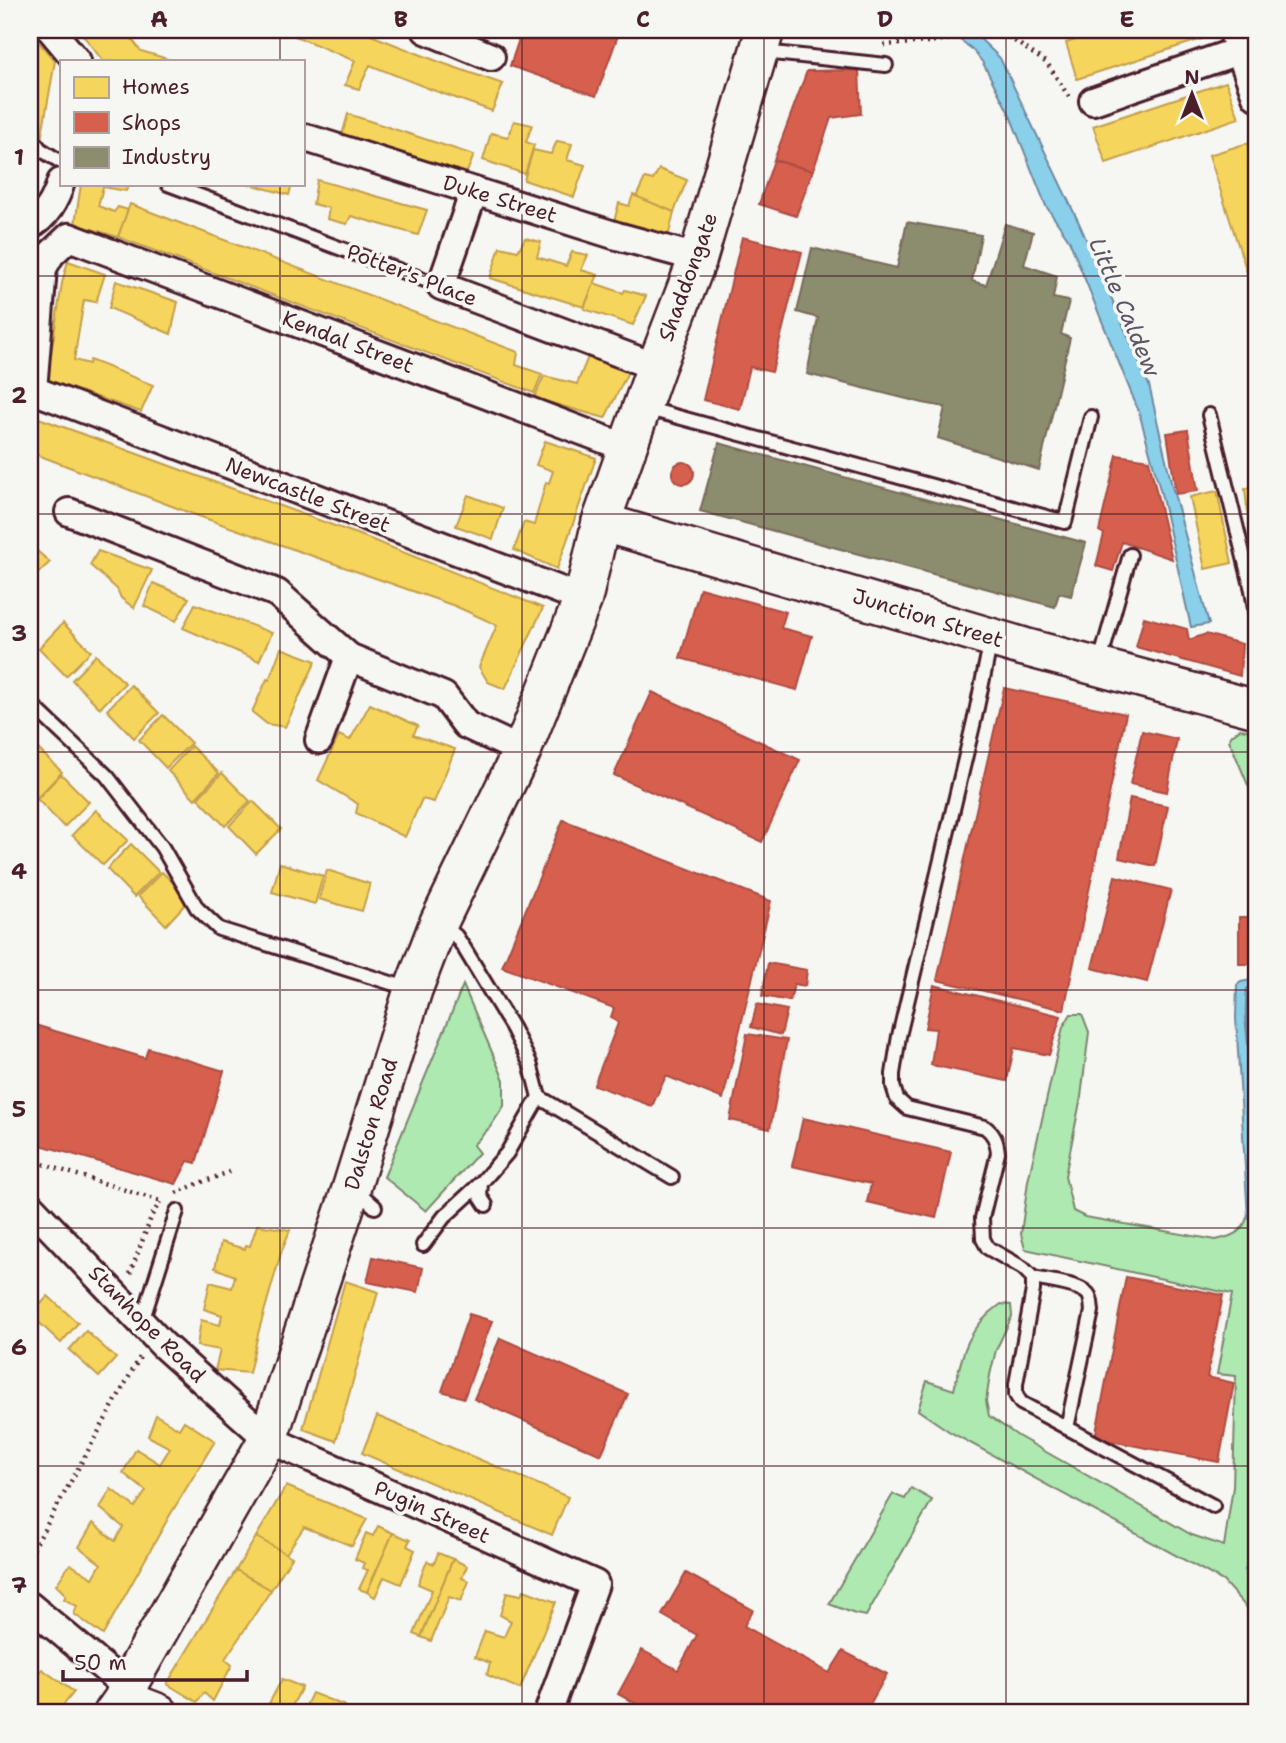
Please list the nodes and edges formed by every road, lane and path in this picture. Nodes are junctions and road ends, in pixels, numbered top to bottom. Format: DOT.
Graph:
graph roads {
  1 [pos="51,30"];
  2 [pos="426,30"];
  3 [pos="762,40"];
  4 [pos="928,42"];
  5 [pos="1243,42"];
  6 [pos="491,57"];
  7 [pos="76,60"];
  8 [pos="886,65"];
  9 [pos="1256,96"];
  10 [pos="1093,101"];
  11 [pos="30,136"];
  12 [pos="304,137"];
  13 [pos="60,161"];
  14 [pos="60,185"];
  15 [pos="173,186"];
  16 [pos="474,191"];
  17 [pos="33,224"];
  18 [pos="60,245"];
  19 [pos="698,258"];
  20 [pos="441,286"];
  21 [pos="656,367"];
  22 [pos="642,407"];
  23 [pos="1209,415"];
  24 [pos="1091,417"];
  25 [pos="627,448"];
  26 [pos="69,512"];
  27 [pos="601,522"];
  28 [pos="1130,555"];
  29 [pos="583,599"];
  30 [pos="1256,615"];
  31 [pos="991,636"];
  32 [pos="349,657"];
  33 [pos="1098,667"];
  34 [pos="30,703"];
  35 [pos="1256,709"];
  36 [pos="319,740"];
  37 [pos="522,751"];
  38 [pos="439,922"];
  39 [pos="413,990"];
  40 [pos="539,1097"];
  41 [pos="30,1160"];
  42 [pos="232,1171"];
  43 [pos="672,1177"];
  44 [pos="481,1183"];
  45 [pos="160,1201"];
  46 [pos="486,1205"];
  47 [pos="30,1206"];
  48 [pos="177,1211"];
  49 [pos="423,1245"];
  50 [pos="1033,1278"];
  51 [pos="120,1300"];
  52 [pos="147,1329"];
  53 [pos="1067,1428"];
  54 [pos="268,1439"];
  55 [pos="1213,1506"];
  56 [pos="30,1555"];
  57 [pos="30,1606"];
  58 [pos="121,1700"];
  59 [pos="159,1713"];
  60 [pos="548,1713"];
  1 -- 7 [label="street"];
  2 -- 6 [label="street"];
  3 -- 8 [label="lane"];
  3 -- 19 [label="main road, Shaddongate"];
  4 -- 10 [label="path"];
  5 -- 9 [label="street"];
  5 -- 10 [label="street"];
  11 -- 13 [label="lane"];
  12 -- 16 [label="street, Duke Street"];
  14 -- 17 [label="street"];
  15 -- 20 [label="lane, Potter's Place"];
  16 -- 19 [label="street, Duke Street"];
  16 -- 20 [label="street"];
  17 -- 18 [label="street"];
  18 -- 25 [label="street, Kendal Street"];
  18 -- 29 [label="street, Newcastle Street"];
  19 -- 21 [label="main road, Shaddongate"];
  20 -- 21 [label="street, Potter's Place"];
  21 -- 22 [label="main road, Shaddongate"];
  22 -- 24 [label="lane"];
  22 -- 25 [label="main road, Shaddongate"];
  23 -- 30 [label="lane"];
  25 -- 27 [label="main road, Shaddongate"];
  26 -- 32 [label="street"];
  27 -- 29 [label="main road, Dalston Road"];
  27 -- 31 [label="main road, Junction Street"];
  28 -- 33 [label="lane"];
  29 -- 37 [label="main road, Dalston Road"];
  31 -- 33 [label="main road, Junction Street"];
  31 -- 50 [label="lane"];
  32 -- 36 [label="street"];
  32 -- 37 [label="street"];
  33 -- 35 [label="main road, Junction Street"];
  34 -- 39 [label="lane"];
  37 -- 38 [label="main road, Dalston Road"];
  38 -- 39 [label="main road, Dalston Road"];
  38 -- 40 [label="lane"];
  39 -- 54 [label="main road, Dalston Road"];
  40 -- 43 [label="lane"];
  40 -- 44 [label="lane"];
  41 -- 45 [label="path"];
  42 -- 45 [label="path"];
  44 -- 46 [label="lane"];
  44 -- 49 [label="lane"];
  45 -- 51 [label="path"];
  47 -- 51 [label="street, Stanhope Road"];
  48 -- 52 [label="lane"];
  50 -- 53 [label="lane"];
  50 -- 53 [label="lane"];
  51 -- 52 [label="street, Stanhope Road"];
  52 -- 54 [label="street, Stanhope Road"];
  52 -- 56 [label="path"];
  53 -- 55 [label="lane"];
  54 -- 58 [label="main road, Dalston Road"];
  54 -- 60 [label="street, Pugin Street"];
  57 -- 58 [label="street"];
  58 -- 59 [label="main road"];
}
